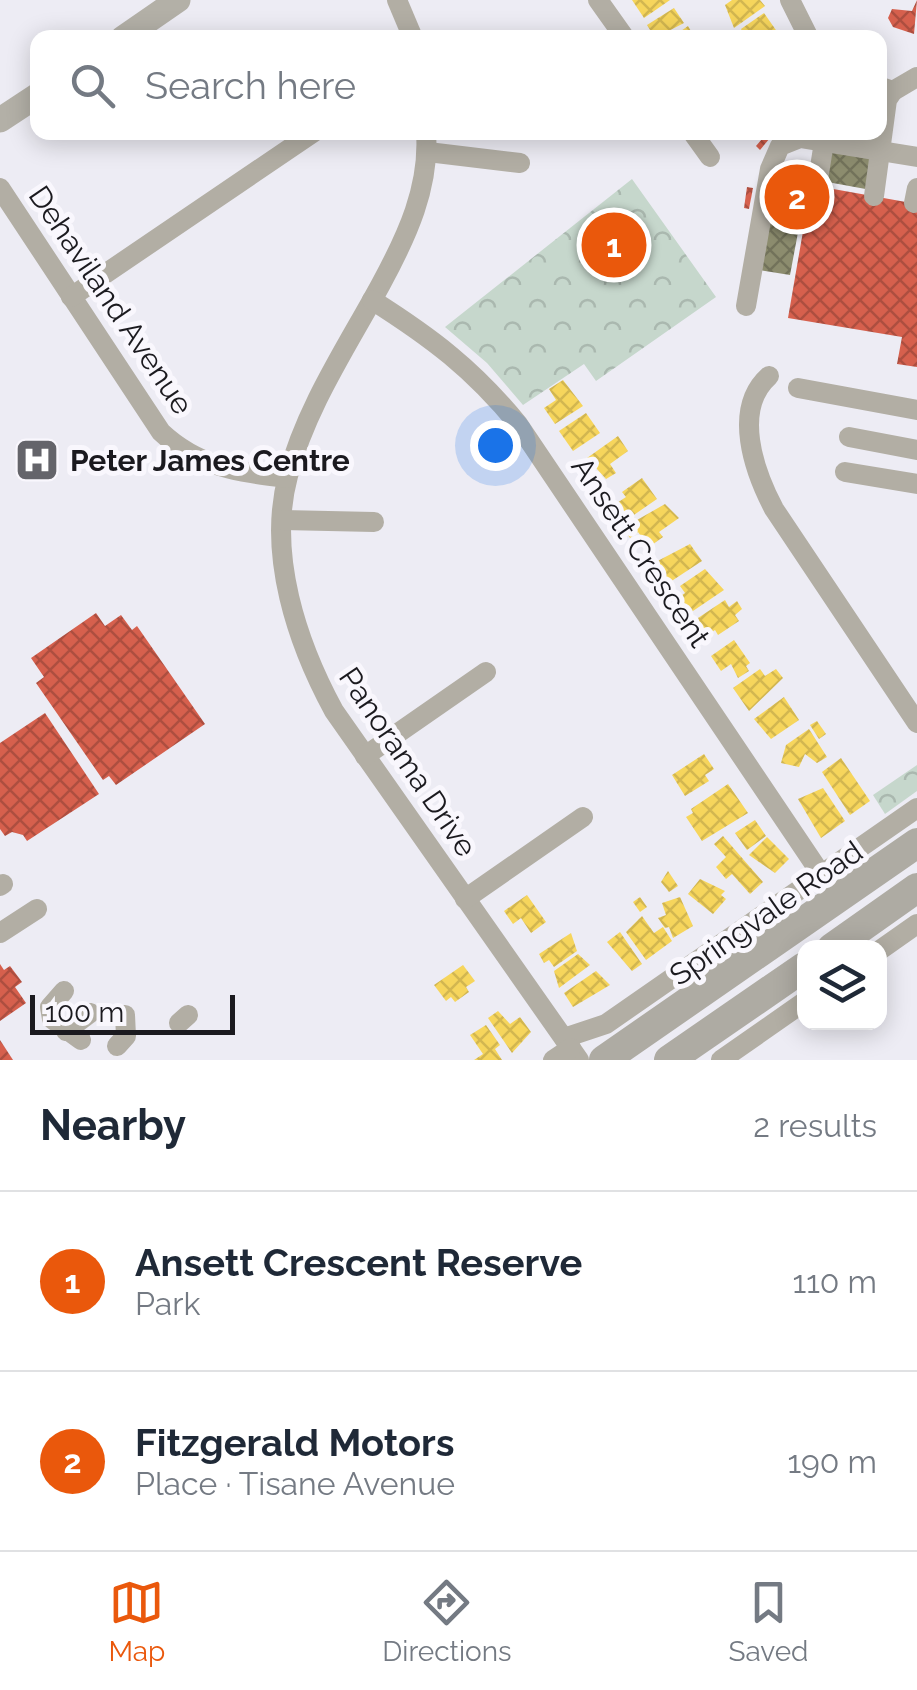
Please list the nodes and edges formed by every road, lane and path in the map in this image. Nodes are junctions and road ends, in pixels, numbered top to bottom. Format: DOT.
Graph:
graph roads {
  1 [pos="178,0"];
  2 [pos="396,0"];
  3 [pos="598,0"];
  4 [pos="790,0"];
  5 [pos="134,30"];
  6 [pos="409,30"];
  7 [pos="619,30"];
  8 [pos="805,30"];
  9 [pos="917,77"];
  10 [pos="887,88"];
  11 [pos="30,100"];
  12 [pos="0,120"];
  13 [pos="302,140"];
  14 [pos="698,140"];
  15 [pos="795,140"];
  16 [pos="812,140"];
  17 [pos="883,140"];
  18 [pos="427,142"];
  19 [pos="824,142"];
  20 [pos="882,151"];
  21 [pos="710,157"];
  22 [pos="917,157"];
  23 [pos="520,163"];
  24 [pos="817,186"];
  25 [pos="0,188"];
  26 [pos="874,196"];
  27 [pos="71,297"];
  28 [pos="372,300"];
  29 [pos="746,306"];
  30 [pos="769,376"];
  31 [pos="798,388"];
  32 [pos="917,410"];
  33 [pos="850,437"];
  34 [pos="917,450"];
  35 [pos="844,472"];
  36 [pos="287,478"];
  37 [pos="917,484"];
  38 [pos="283,520"];
  39 [pos="374,522"];
  40 [pos="486,672"];
  41 [pos="917,724"];
  42 [pos="364,756"];
  43 [pos="917,808"];
  44 [pos="583,817"];
  45 [pos="917,843"];
  46 [pos="821,874"];
  47 [pos="917,888"];
  48 [pos="465,900"];
  49 [pos="37,909"];
  50 [pos="917,924"];
  51 [pos="0,933"];
  52 [pos="843,940"];
  53 [pos="887,945"];
  54 [pos="797,971"];
  55 [pos="64,991"];
  56 [pos="797,1008"];
  57 [pos="90,1013"];
  58 [pos="125,1015"];
  59 [pos="616,1017"];
  60 [pos="117,1046"];
  61 [pos="567,1051"];
  62 [pos="747,1053"];
  63 [pos="609,1056"];
  64 [pos="669,1060"];
  65 [pos="721,1060"];
  1 -- 5 [label="main road"];
  2 -- 6 [label="street"];
  3 -- 7 [label="street"];
  4 -- 8 [label="street"];
  9 -- 10 [label="street"];
  11 -- 12 [label="main road"];
  13 -- 27 [label="street"];
  14 -- 21 [label="street"];
  15 -- 29 [label="street"];
  16 -- 19 [label="street"];
  17 -- 20 [label="street"];
  18 -- 23 [label="street"];
  18 -- 28 [label="street, Panorama Drive"];
  19 -- 20 [label="street"];
  19 -- 24 [label="street"];
  20 -- 22 [label="street"];
  20 -- 26 [label="street"];
  25 -- 27 [label="street, Dehaviland Avenue"];
  27 -- 36 [label="street, Dehaviland Avenue"];
  28 -- 36 [label="street, Panorama Drive"];
  28 -- 46 [label="street, Ansett Crescent"];
  30 -- 41 [label="street"];
  31 -- 32 [label="street"];
  33 -- 34 [label="street"];
  35 -- 37 [label="street"];
  36 -- 38 [label="street, Panorama Drive"];
  38 -- 39 [label="street"];
  38 -- 42 [label="street, Panorama Drive"];
  40 -- 42 [label="street"];
  42 -- 48 [label="street, Panorama Drive"];
  43 -- 46 [label="street, Springvale Road"];
  44 -- 48 [label="street"];
  45 -- 63 [label="highway, Springvale Road"];
  46 -- 59 [label="street, Springvale Road"];
  47 -- 52 [label="highway"];
  48 -- 61 [label="street, Panorama Drive"];
  49 -- 51 [label="street"];
  50 -- 53 [label="street"];
  54 -- 64 [label="highway"];
  55 -- 57 [label="street"];
  56 -- 62 [label="street"];
  58 -- 60 [label="street"];
  59 -- 61 [label="street, Springvale Road"];
  59 -- 63 [label="street, Springvale Road"];
  62 -- 65 [label="street"];
}
